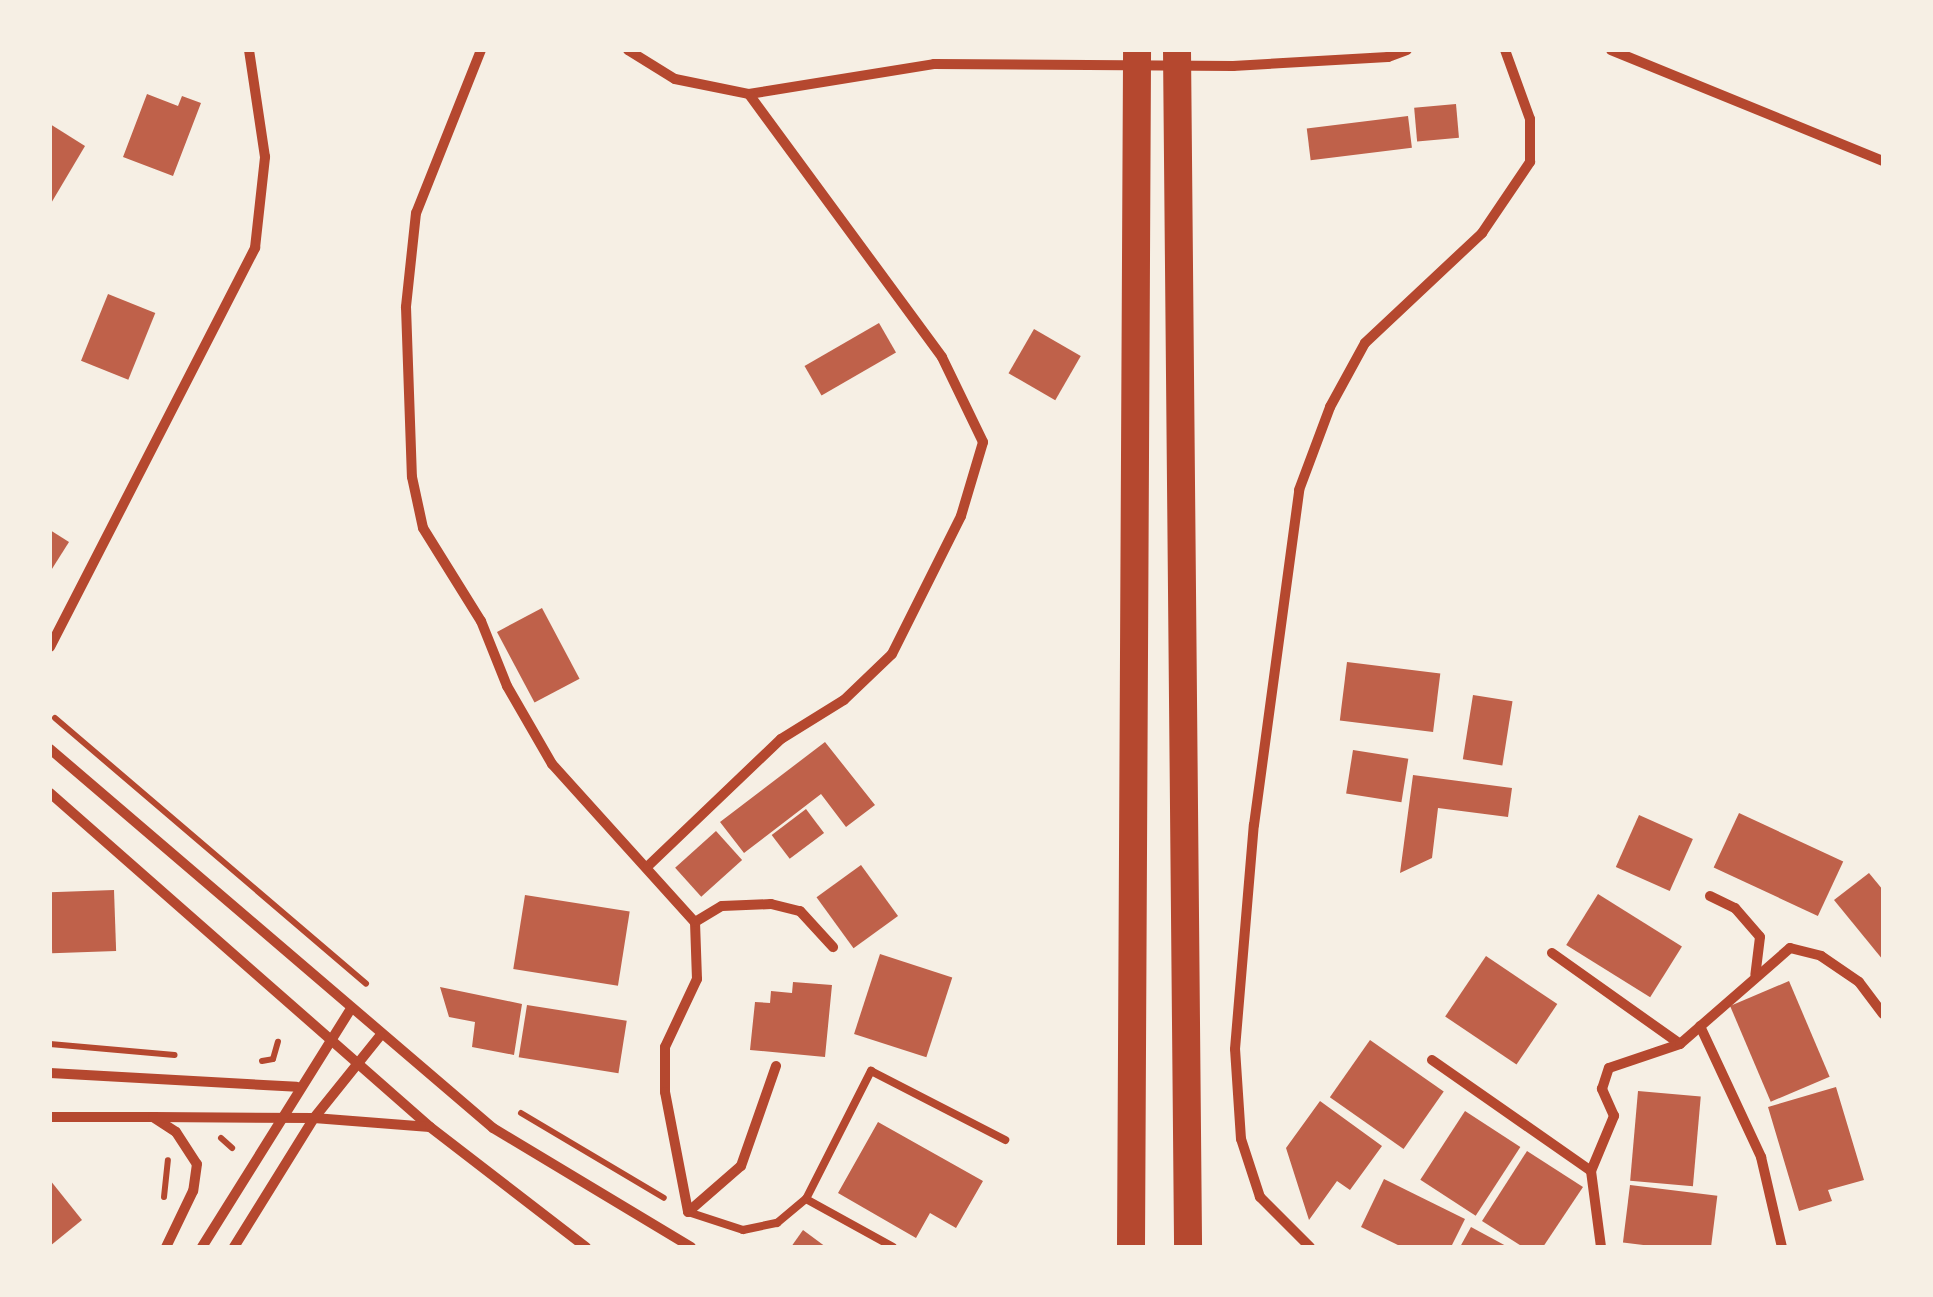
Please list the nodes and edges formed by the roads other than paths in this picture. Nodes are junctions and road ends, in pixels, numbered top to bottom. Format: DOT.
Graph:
graph roads {
  1 [pos="249,50"];
  2 [pos="481,50"];
  3 [pos="628,50"];
  4 [pos="1138,50"];
  5 [pos="1177,50"];
  6 [pos="1407,50"];
  7 [pos="1505,50"];
  8 [pos="1611,50"];
  9 [pos="750,94"];
  10 [pos="1883,161"];
  11 [pos="50,647"];
  12 [pos="50,749"];
  13 [pos="50,792"];
  14 [pos="648,866"];
  15 [pos="1710,896"];
  16 [pos="695,922"];
  17 [pos="834,946"];
  18 [pos="1552,953"];
  19 [pos="1756,975"];
  20 [pos="350,1010"];
  21 [pos="1883,1014"];
  22 [pos="1700,1026"];
  23 [pos="380,1036"];
  24 [pos="330,1038"];
  25 [pos="1680,1044"];
  26 [pos="1432,1060"];
  27 [pos="356,1064"];
  28 [pos="776,1066"];
  29 [pos="50,1073"];
  30 [pos="297,1087"];
  31 [pos="153,1116"];
  32 [pos="50,1118"];
  33 [pos="314,1118"];
  34 [pos="278,1119"];
  35 [pos="430,1127"];
  36 [pos="1005,1140"];
  37 [pos="1591,1171"];
  38 [pos="806,1199"];
  39 [pos="688,1212"];
  40 [pos="166,1247"];
  41 [pos="202,1247"];
  42 [pos="234,1247"];
  43 [pos="586,1247"];
  44 [pos="691,1247"];
  45 [pos="892,1247"];
  46 [pos="1131,1247"];
  47 [pos="1188,1247"];
  48 [pos="1310,1247"];
  49 [pos="1602,1247"];
  50 [pos="1782,1247"];
  1 -- 11 [label="street"];
  2 -- 14 [label="street"];
  3 -- 9 [label="street"];
  4 -- 46 [label="highway"];
  5 -- 47 [label="highway"];
  6 -- 9 [label="street"];
  7 -- 48 [label="street"];
  8 -- 10 [label="street"];
  9 -- 14 [label="street"];
  12 -- 20 [label="street"];
  13 -- 24 [label="street"];
  14 -- 16 [label="street"];
  15 -- 19 [label="street"];
  16 -- 17 [label="street"];
  16 -- 39 [label="street"];
  18 -- 25 [label="street"];
  19 -- 21 [label="street"];
  19 -- 22 [label="street"];
  20 -- 23 [label="street"];
  20 -- 24 [label="street"];
  22 -- 25 [label="street"];
  22 -- 50 [label="street"];
  23 -- 27 [label="street"];
  23 -- 44 [label="street"];
  24 -- 27 [label="street"];
  24 -- 30 [label="street"];
  25 -- 37 [label="street"];
  26 -- 37 [label="street"];
  27 -- 33 [label="street"];
  27 -- 35 [label="street"];
  28 -- 39 [label="street"];
  29 -- 30 [label="street"];
  30 -- 34 [label="street"];
  31 -- 32 [label="street"];
  31 -- 34 [label="street"];
  31 -- 40 [label="street"];
  33 -- 34 [label="street"];
  33 -- 35 [label="street"];
  33 -- 42 [label="street"];
  34 -- 41 [label="street"];
  35 -- 43 [label="street"];
  36 -- 38 [label="lane"];
  37 -- 49 [label="street"];
  38 -- 39 [label="lane"];
  38 -- 45 [label="lane"];
}
